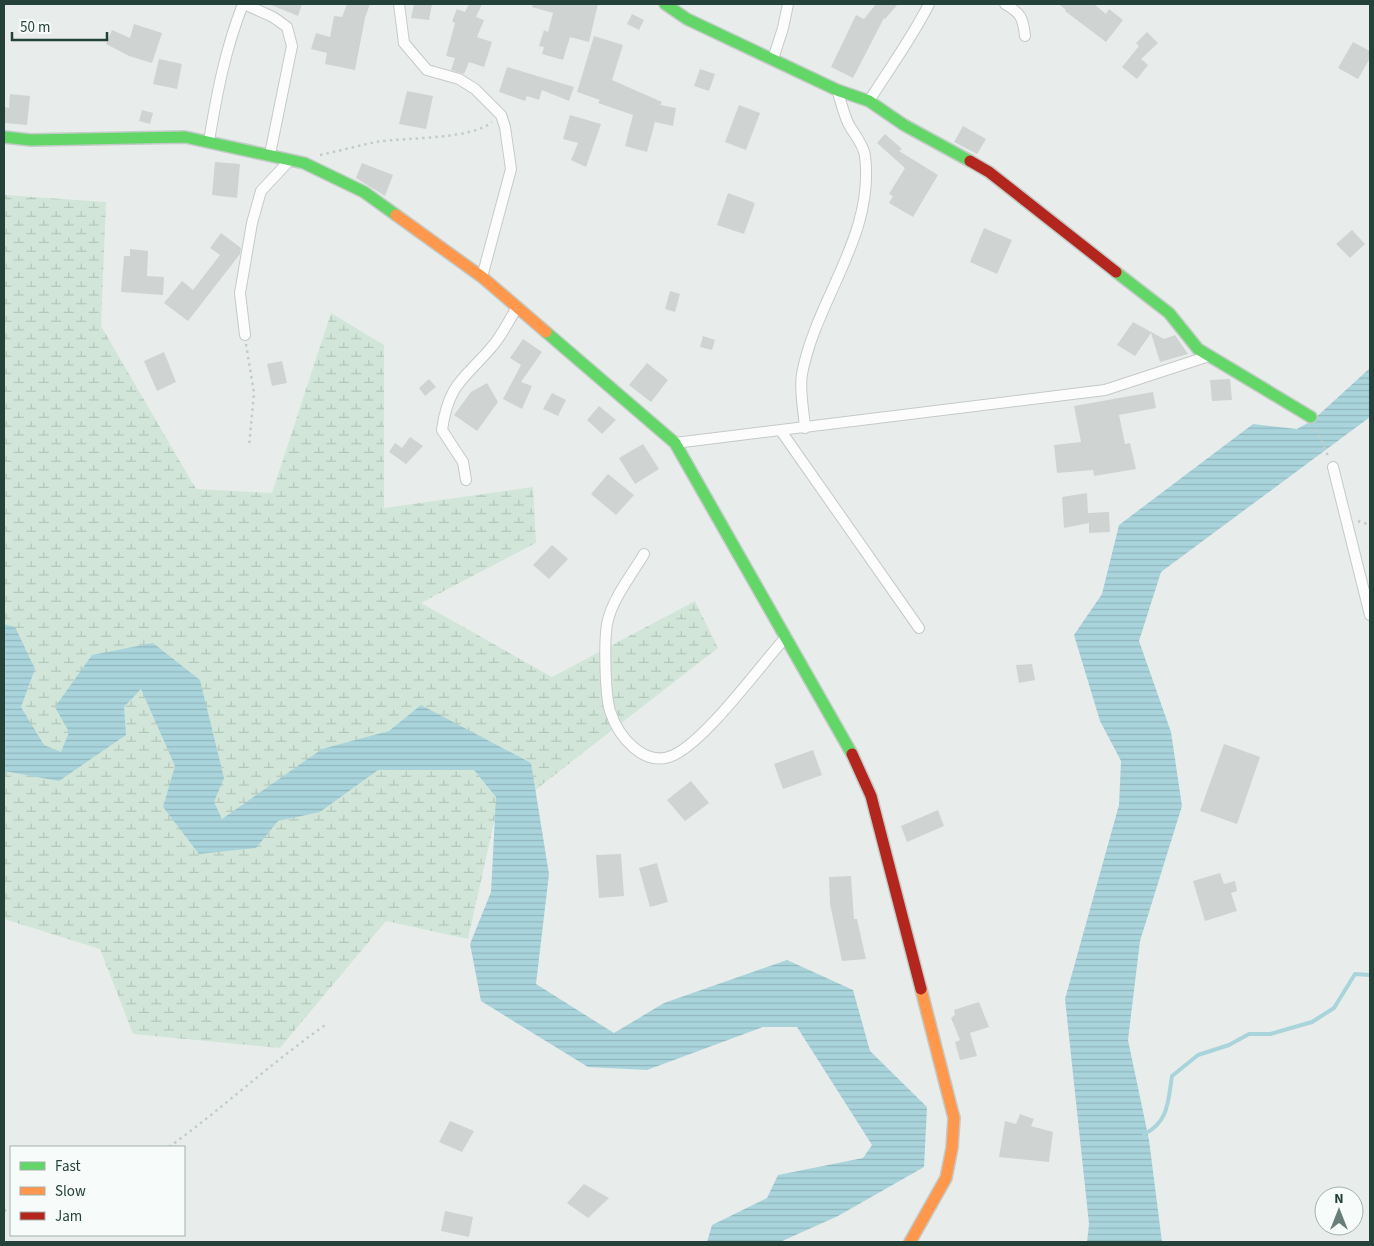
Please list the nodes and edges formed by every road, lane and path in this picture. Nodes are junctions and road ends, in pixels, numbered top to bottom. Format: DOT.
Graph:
graph roads {
  1 [pos="244,4"];
  2 [pos="400,4"];
  3 [pos="665,4"];
  4 [pos="788,4"];
  5 [pos="929,4"];
  6 [pos="1004,4"];
  7 [pos="1025,36"];
  8 [pos="773,59"];
  9 [pos="837,90"];
  10 [pos="869,101"];
  11 [pos="501,115"];
  12 [pos="4,137"];
  13 [pos="209,141"];
  14 [pos="270,154"];
  15 [pos="316,155"];
  16 [pos="290,160"];
  17 [pos="482,277"];
  18 [pos="517,307"];
  19 [pos="244,335"];
  20 [pos="1209,356"];
  21 [pos="1310,417"];
  22 [pos="805,428"];
  23 [pos="781,431"];
  24 [pos="675,443"];
  25 [pos="249,447"];
  26 [pos="1333,467"];
  27 [pos="466,480"];
  28 [pos="644,554"];
  29 [pos="1370,615"];
  30 [pos="919,628"];
  31 [pos="786,637"];
  32 [pos="328,1023"];
  33 [pos="170,1146"];
  34 [pos="910,1242"];
  1 -- 13 [label="street"];
  1 -- 14 [label="street"];
  2 -- 11 [label="street"];
  3 -- 8 [label="street"];
  4 -- 8 [label="street"];
  5 -- 10 [label="street"];
  6 -- 7 [label="street"];
  8 -- 9 [label="street"];
  9 -- 10 [label="street"];
  9 -- 22 [label="street"];
  10 -- 20 [label="street"];
  11 -- 15 [label="path"];
  11 -- 17 [label="street"];
  12 -- 13 [label="street"];
  13 -- 14 [label="street"];
  14 -- 16 [label="street"];
  16 -- 17 [label="street"];
  16 -- 19 [label="street"];
  17 -- 18 [label="street"];
  18 -- 24 [label="street"];
  18 -- 27 [label="street"];
  19 -- 25 [label="path"];
  20 -- 21 [label="street"];
  20 -- 22 [label="street"];
  21 -- 26 [label="path"];
  22 -- 23 [label="street"];
  23 -- 24 [label="street"];
  23 -- 30 [label="street"];
  24 -- 31 [label="street"];
  26 -- 29 [label="street"];
  28 -- 31 [label="street"];
  31 -- 34 [label="street"];
  32 -- 33 [label="path"];
}
